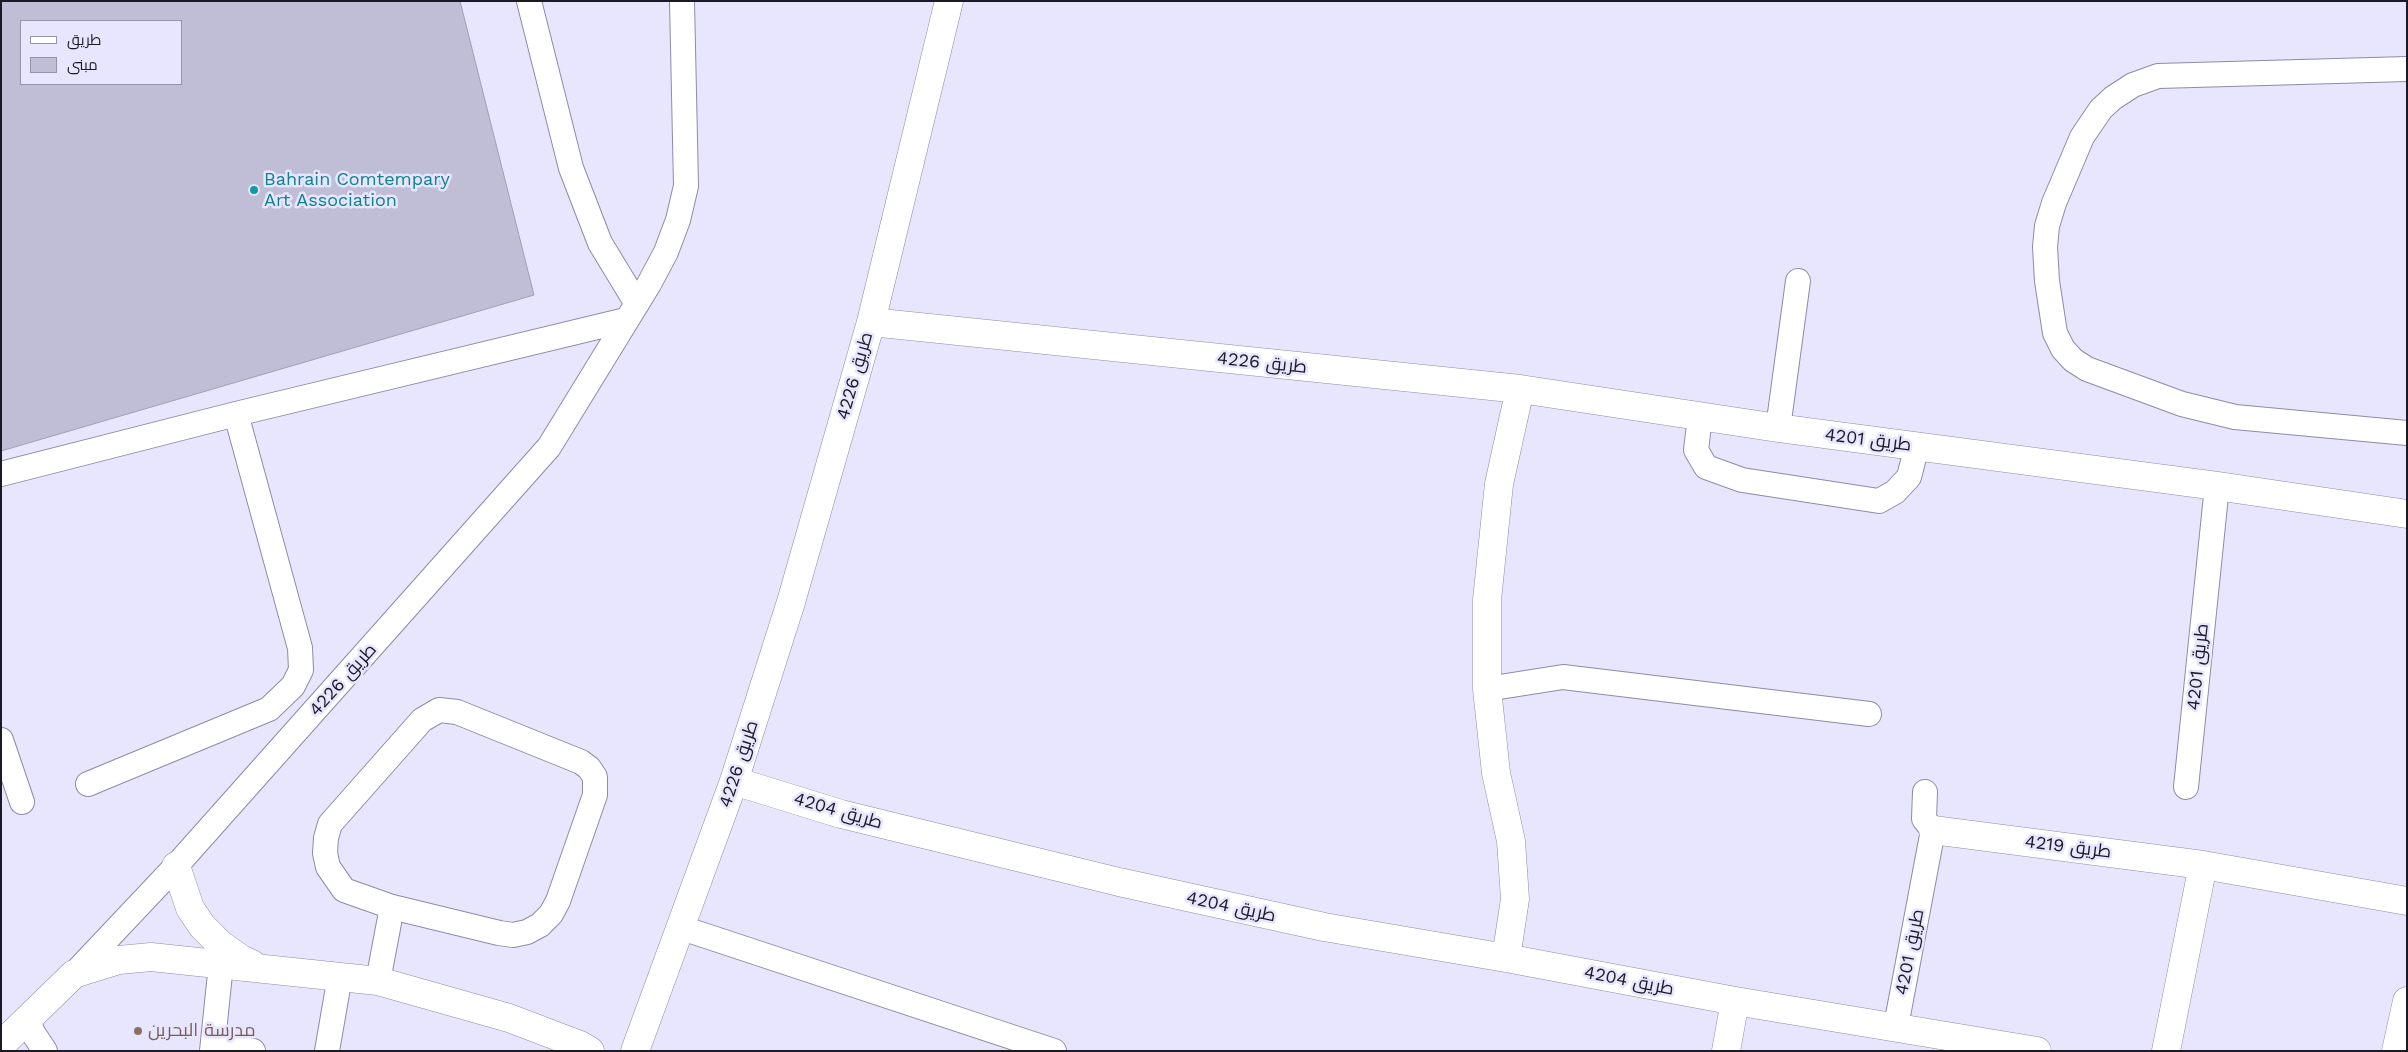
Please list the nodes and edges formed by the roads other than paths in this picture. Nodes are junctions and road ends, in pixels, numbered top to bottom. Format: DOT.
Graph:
graph roads {
  1 [pos="529,1"];
  2 [pos="682,1"];
  3 [pos="949,1"];
  4 [pos="2407,69"];
  5 [pos="1798,281"];
  6 [pos="631,312"];
  7 [pos="871,322"];
  8 [pos="1520,389"];
  9 [pos="236,414"];
  10 [pos="1700,417"];
  11 [pos="1778,428"];
  12 [pos="2407,433"];
  13 [pos="1918,446"];
  14 [pos="1,474"];
  15 [pos="2217,486"];
  16 [pos="2407,514"];
  17 [pos="1487,690"];
  18 [pos="1870,714"];
  19 [pos="1,740"];
  20 [pos="734,781"];
  21 [pos="88,784"];
  22 [pos="2186,788"];
  23 [pos="1924,792"];
  24 [pos="22,802"];
  25 [pos="1933,830"];
  26 [pos="2203,865"];
  27 [pos="176,866"];
  28 [pos="2407,901"];
  29 [pos="392,906"];
  30 [pos="682,928"];
  31 [pos="1506,958"];
  32 [pos="221,964"];
  33 [pos="265,969"];
  34 [pos="74,974"];
  35 [pos="340,976"];
  36 [pos="378,981"];
  37 [pos="1735,1001"];
  38 [pos="2407,1001"];
  39 [pos="28,1020"];
  40 [pos="1896,1026"];
  41 [pos="1,1045"];
  42 [pos="212,1046"];
  43 [pos="45,1051"];
  44 [pos="254,1051"];
  45 [pos="327,1051"];
  46 [pos="590,1051"];
  47 [pos="635,1051"];
  48 [pos="1054,1051"];
  49 [pos="1726,1051"];
  50 [pos="2037,1051"];
  51 [pos="2166,1051"];
  52 [pos="2396,1051"];
  1 -- 6 [label="lane"];
  2 -- 6 [label="lane, طريق 4226"];
  3 -- 7 [label="street"];
  4 -- 12 [label="lane"];
  5 -- 11 [label="lane"];
  6 -- 9 [label="lane"];
  6 -- 27 [label="lane, طريق 4226"];
  7 -- 8 [label="street, طريق 4226"];
  7 -- 20 [label="street, طريق 4226"];
  8 -- 10 [label="street, طريق 4201"];
  8 -- 17 [label="street"];
  9 -- 14 [label="lane"];
  9 -- 21 [label="lane"];
  10 -- 11 [label="street, طريق 4201"];
  10 -- 13 [label="lane"];
  11 -- 13 [label="street, طريق 4201"];
  13 -- 15 [label="street, طريق 4201"];
  15 -- 16 [label="street, طريق 4201"];
  15 -- 22 [label="lane, طريق 4201"];
  17 -- 18 [label="lane"];
  17 -- 31 [label="street"];
  19 -- 24 [label="lane"];
  20 -- 30 [label="street, طريق 4226"];
  20 -- 31 [label="street, طريق 4204"];
  23 -- 25 [label="lane"];
  25 -- 26 [label="street, طريق 4219"];
  25 -- 40 [label="lane, طريق 4201"];
  26 -- 28 [label="street, طريق 4219"];
  26 -- 51 [label="street"];
  27 -- 33 [label="street, طريق 4226"];
  27 -- 34 [label="lane, طريق 4226"];
  29 -- 29 [label="lane"];
  29 -- 36 [label="lane"];
  30 -- 47 [label="street, طريق 4226"];
  30 -- 48 [label="lane"];
  31 -- 37 [label="street, طريق 4204"];
  32 -- 33 [label="street, طريق 4226"];
  32 -- 34 [label="street, طريق 4226"];
  32 -- 42 [label="lane"];
  33 -- 35 [label="street, طريق 4226"];
  34 -- 39 [label="street, طريق 4226"];
  35 -- 36 [label="street, طريق 4226"];
  35 -- 45 [label="lane"];
  36 -- 46 [label="street, طريق 4226"];
  37 -- 40 [label="street, طريق 4204"];
  37 -- 49 [label="street"];
  38 -- 52 [label="street"];
  39 -- 41 [label="street, طريق 4226"];
  39 -- 43 [label="lane"];
  40 -- 50 [label="street, طريق 4204"];
  42 -- 44 [label="lane"];
}
